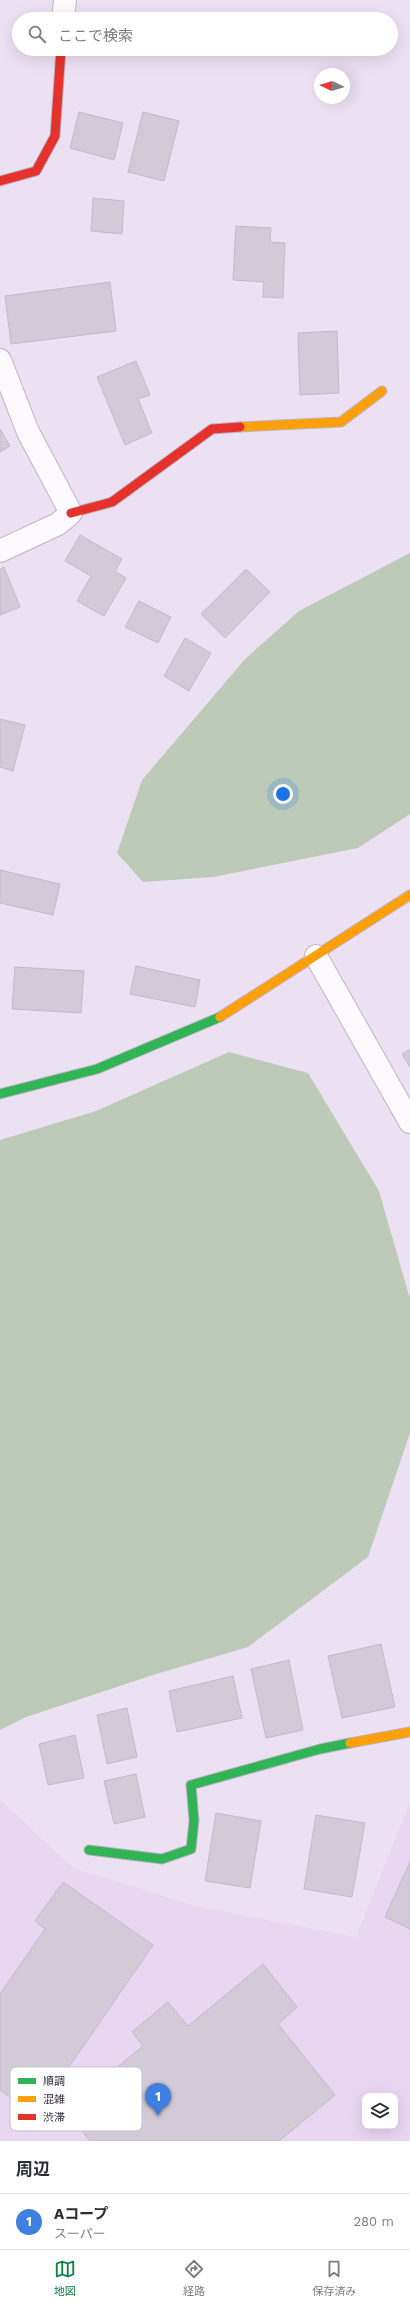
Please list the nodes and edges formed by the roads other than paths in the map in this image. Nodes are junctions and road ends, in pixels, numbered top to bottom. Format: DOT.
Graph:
graph roads {
  1 [pos="65,0"];
  2 [pos="64,12"];
  3 [pos="61,56"];
  4 [pos="0,181"];
  5 [pos="0,360"];
  6 [pos="382,391"];
  7 [pos="71,513"];
  8 [pos="0,551"];
  9 [pos="410,895"];
  10 [pos="316,956"];
  11 [pos="0,1094"];
  12 [pos="410,1122"];
  13 [pos="410,1732"];
  14 [pos="89,1850"];
  1 -- 2 [label="street"];
  3 -- 4 [label="street"];
  5 -- 7 [label="street"];
  6 -- 7 [label="street"];
  7 -- 8 [label="street"];
  9 -- 10 [label="street"];
  10 -- 11 [label="street"];
  10 -- 12 [label="street"];
  13 -- 14 [label="street"];
}
